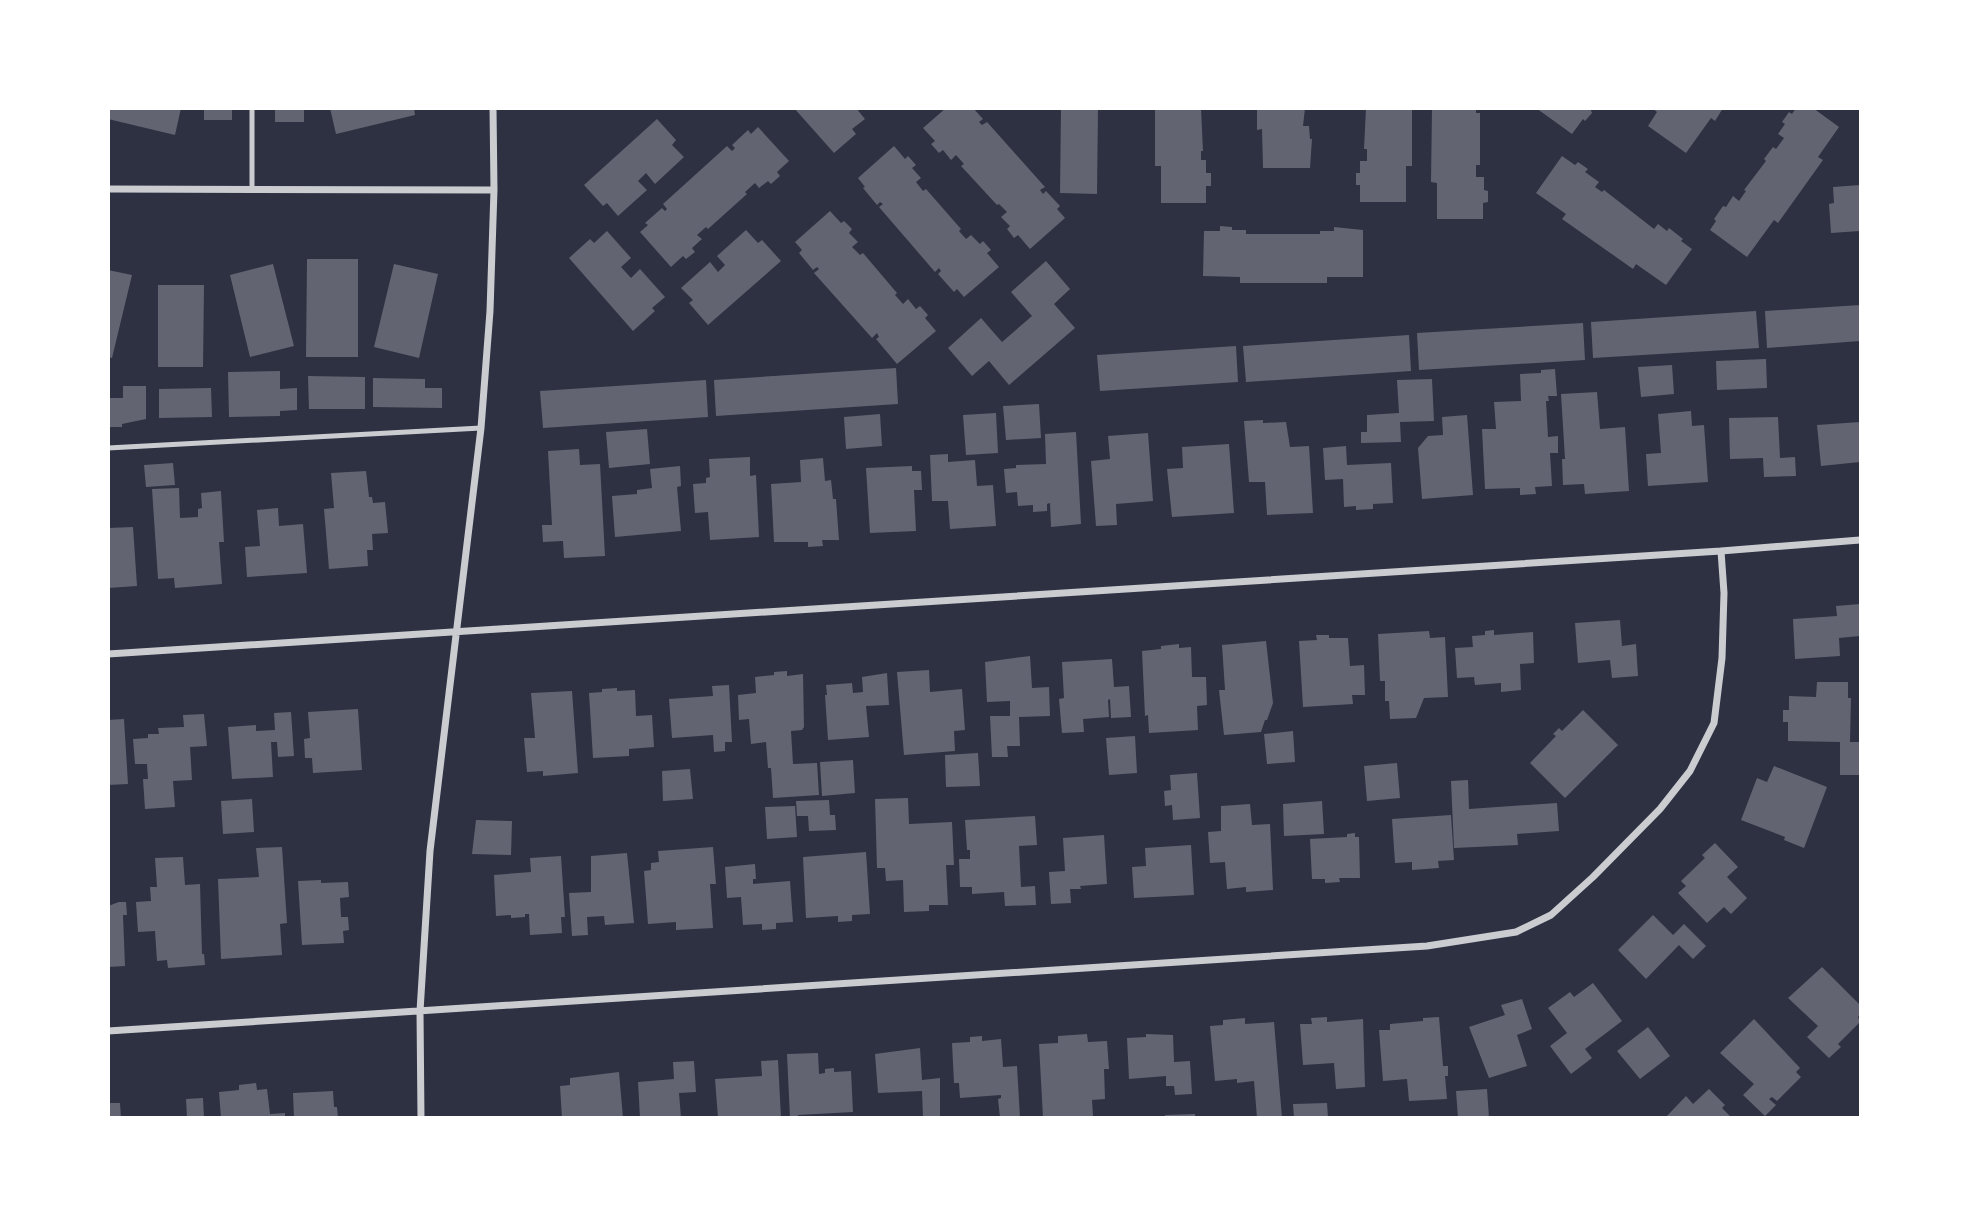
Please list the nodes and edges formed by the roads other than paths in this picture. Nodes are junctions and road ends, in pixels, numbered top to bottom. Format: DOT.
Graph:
graph roads {
  1 [pos="252,108"];
  2 [pos="494,108"];
  3 [pos="108,189"];
  4 [pos="252,189"];
  5 [pos="494,190"];
  6 [pos="481,428"];
  7 [pos="108,449"];
  8 [pos="1860,540"];
  9 [pos="1721,551"];
  10 [pos="455,632"];
  11 [pos="108,654"];
  12 [pos="419,1011"];
  13 [pos="108,1031"];
  14 [pos="421,1118"];
  1 -- 4 [label="lane"];
  2 -- 5 [label="street"];
  3 -- 4 [label="street"];
  4 -- 5 [label="street"];
  5 -- 6 [label="street"];
  6 -- 7 [label="lane"];
  6 -- 10 [label="street"];
  8 -- 9 [label="street"];
  9 -- 10 [label="street"];
  9 -- 12 [label="street"];
  10 -- 11 [label="street"];
  10 -- 12 [label="street"];
  12 -- 13 [label="street"];
  12 -- 14 [label="street"];
}
